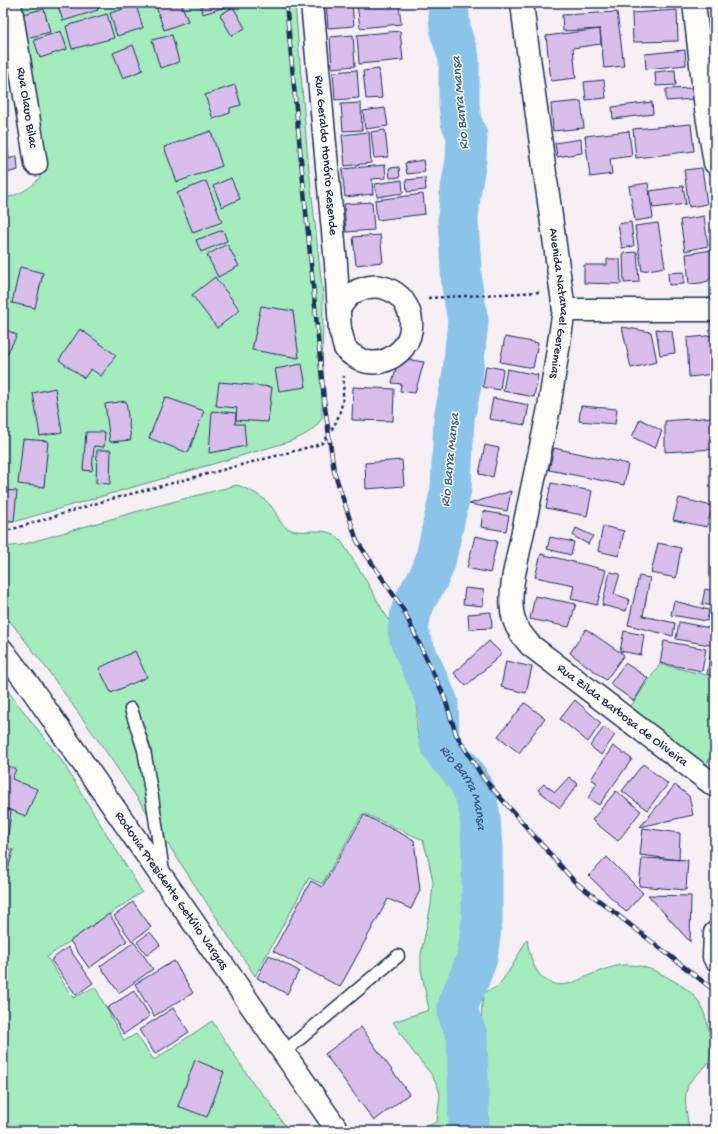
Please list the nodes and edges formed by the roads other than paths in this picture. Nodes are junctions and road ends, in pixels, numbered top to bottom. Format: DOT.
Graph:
graph roads {
  1 [pos="10,3"];
  2 [pos="312,3"];
  3 [pos="522,3"];
  4 [pos="694,3"];
  5 [pos="715,163"];
  6 [pos="36,164"];
  7 [pos="339,308"];
  8 [pos="564,310"];
  9 [pos="715,310"];
  10 [pos="530,645"];
  11 [pos="3,651"];
  12 [pos="131,709"];
  13 [pos="715,786"];
  14 [pos="164,879"];
  15 [pos="715,934"];
  16 [pos="398,956"];
  17 [pos="715,959"];
  18 [pos="284,1052"];
  19 [pos="338,1131"];
  1 -- 6 [label="street, Rua Olauo Bilac"];
  2 -- 7 [label="street, Rua Geraldo Honório Resende"];
  3 -- 8 [label="street, Avenida Natanael Geremias"];
  4 -- 5 [label="street"];
  7 -- 7 [label="street, Rua Geraldo Honório Resende"];
  8 -- 9 [label="street"];
  8 -- 10 [label="street, Avenida Natanael Geremias"];
  10 -- 13 [label="street, Rua Zilda Barbosa de Oliveira"];
  11 -- 14 [label="street, Rodovia Presidente Getúlio Vargas"];
  12 -- 14 [label="lane"];
  14 -- 18 [label="street, Rodovia Presidente Getúlio Vargas"];
  15 -- 17 [label="street"];
  16 -- 18 [label="lane"];
  18 -- 19 [label="street, Rodovia Presidente Getúlio Vargas"];
}
